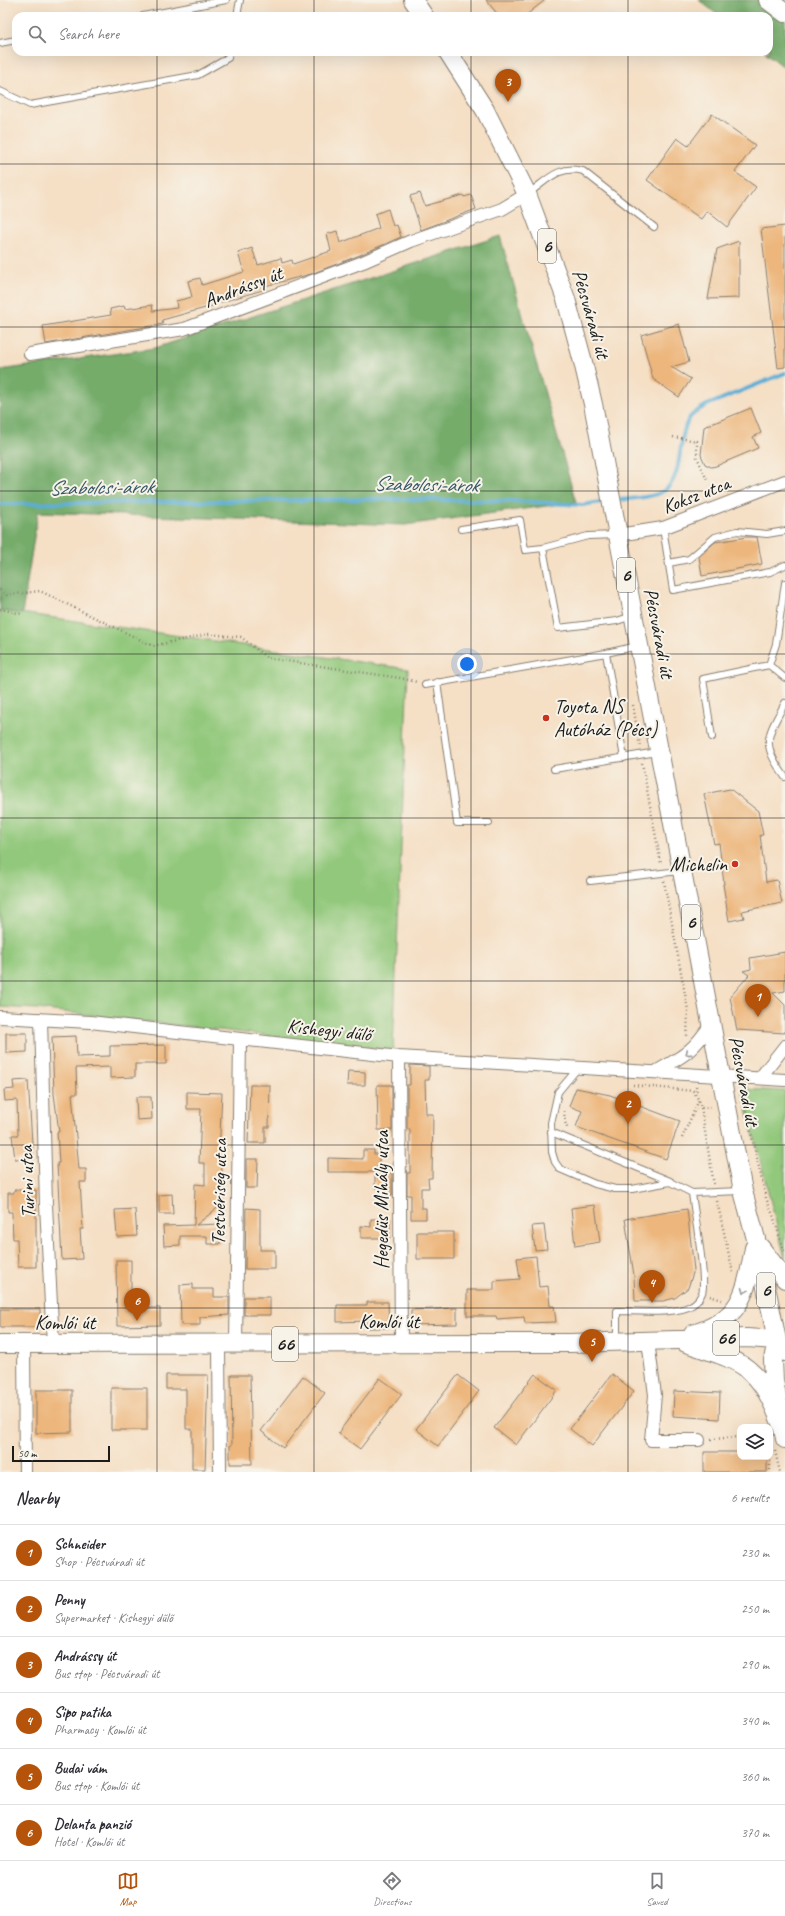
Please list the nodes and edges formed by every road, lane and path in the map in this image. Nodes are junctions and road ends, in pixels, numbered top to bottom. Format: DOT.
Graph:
graph roads {
  1 [pos="226,0"];
  2 [pos="240,0"];
  3 [pos="413,0"];
  4 [pos="768,0"];
  5 [pos="164,12"];
  6 [pos="238,12"];
  7 [pos="421,12"];
  8 [pos="785,12"];
  9 [pos="12,41"];
  10 [pos="0,44"];
  11 [pos="228,56"];
  12 [pos="451,56"];
  13 [pos="0,91"];
  14 [pos="527,194"];
  15 [pos="654,227"];
  16 [pos="30,354"];
  17 [pos="673,437"];
  18 [pos="707,480"];
  19 [pos="785,481"];
  20 [pos="663,528"];
  21 [pos="461,529"];
  22 [pos="785,531"];
  23 [pos="618,534"];
  24 [pos="543,548"];
  25 [pos="669,563"];
  26 [pos="785,565"];
  27 [pos="785,583"];
  28 [pos="0,590"];
  29 [pos="0,609"];
  30 [pos="22,614"];
  31 [pos="633,616"];
  32 [pos="639,646"];
  33 [pos="606,653"];
  34 [pos="769,665"];
  35 [pos="785,678"];
  36 [pos="437,682"];
  37 [pos="425,684"];
  38 [pos="632,698"];
  39 [pos="785,703"];
  40 [pos="712,737"];
  41 [pos="660,752"];
  42 [pos="641,755"];
  43 [pos="624,758"];
  44 [pos="554,769"];
  45 [pos="785,777"];
  46 [pos="489,823"];
  47 [pos="682,871"];
  48 [pos="662,873"];
  49 [pos="590,881"];
  50 [pos="0,1017"];
  51 [pos="42,1019"];
  52 [pos="711,1024"];
  53 [pos="240,1040"];
  54 [pos="785,1046"];
  55 [pos="689,1052"];
  56 [pos="399,1056"];
  57 [pos="579,1067"];
  58 [pos="656,1071"];
  59 [pos="696,1074"];
  60 [pos="720,1075"];
  61 [pos="748,1077"];
  62 [pos="760,1078"];
  63 [pos="785,1080"];
  64 [pos="629,1084"];
  65 [pos="697,1094"];
  66 [pos="699,1100"];
  67 [pos="744,1103"];
  68 [pos="726,1106"];
  69 [pos="564,1107"];
  70 [pos="700,1108"];
  71 [pos="551,1132"];
  72 [pos="682,1138"];
  73 [pos="572,1141"];
  74 [pos="670,1182"];
  75 [pos="743,1191"];
  76 [pos="715,1192"];
  77 [pos="692,1193"];
  78 [pos="756,1239"];
  79 [pos="785,1255"];
  80 [pos="734,1279"];
  81 [pos="785,1279"];
  82 [pos="674,1339"];
  83 [pos="648,1341"];
  84 [pos="617,1342"];
  85 [pos="401,1343"];
  86 [pos="0,1344"];
  87 [pos="24,1344"];
  88 [pos="53,1344"];
  89 [pos="227,1344"];
  90 [pos="781,1346"];
  91 [pos="783,1431"];
  92 [pos="737,1437"];
  93 [pos="698,1440"];
  94 [pos="770,1460"];
  95 [pos="25,1472"];
  96 [pos="220,1472"];
  97 [pos="770,1472"];
  1 -- 5 [label="lane"];
  2 -- 6 [label="lane"];
  3 -- 7 [label="main road"];
  4 -- 8 [label="main road"];
  9 -- 10 [label="lane"];
  11 -- 13 [label="lane"];
  12 -- 14 [label="main road, Pécsváradi út / 6"];
  14 -- 15 [label="lane"];
  14 -- 16 [label="street, Andrássy út"];
  14 -- 23 [label="main road, Pécsváradi út / 6"];
  17 -- 18 [label="path"];
  19 -- 20 [label="street, Koksz utca"];
  20 -- 23 [label="street, Koksz utca"];
  20 -- 25 [label="lane"];
  21 -- 24 [label="lane"];
  22 -- 25 [label="lane"];
  23 -- 24 [label="lane"];
  23 -- 31 [label="main road, Pécsváradi út / 6"];
  24 -- 31 [label="lane"];
  25 -- 26 [label="lane"];
  27 -- 34 [label="lane"];
  28 -- 37 [label="path"];
  29 -- 30 [label="path"];
  31 -- 32 [label="main road, Pécsváradi út / 6"];
  32 -- 33 [label="lane"];
  32 -- 41 [label="main road, Pécsváradi út / 6"];
  33 -- 36 [label="lane"];
  33 -- 43 [label="lane"];
  34 -- 35 [label="lane"];
  34 -- 40 [label="lane"];
  36 -- 37 [label="lane"];
  36 -- 46 [label="lane"];
  38 -- 42 [label="path"];
  39 -- 45 [label="lane"];
  41 -- 42 [label="lane"];
  41 -- 47 [label="main road, Pécsváradi út / 6"];
  42 -- 43 [label="lane"];
  42 -- 48 [label="path"];
  43 -- 44 [label="lane"];
  47 -- 48 [label="lane"];
  47 -- 52 [label="main road, Pécsváradi út / 6"];
  48 -- 49 [label="lane"];
  48 -- 55 [label="path"];
  50 -- 51 [label="street, Kishegyi dűlő"];
  51 -- 53 [label="street, Kishegyi dűlő"];
  51 -- 88 [label="street, Turini utca"];
  52 -- 55 [label="street"];
  52 -- 60 [label="main road, Pécsváradi út / 6"];
  53 -- 56 [label="street, Kishegyi dűlő"];
  53 -- 89 [label="street, Testvériség utca"];
  54 -- 62 [label="street"];
  55 -- 58 [label="street, one-way"];
  56 -- 57 [label="street, Kishegyi dűlő"];
  56 -- 85 [label="street, Hegedüs Mihály utca"];
  57 -- 58 [label="street, Kishegyi dűlő"];
  57 -- 71 [label="lane"];
  58 -- 59 [label="street, Kishegyi dűlő"];
  59 -- 60 [label="street, Kishegyi dűlő"];
  59 -- 65 [label="path"];
  60 -- 61 [label="street, Kishegyi dűlő"];
  60 -- 68 [label="main road, Pécsváradi út / 6"];
  61 -- 62 [label="street, Kishegyi dűlő"];
  61 -- 67 [label="path"];
  62 -- 63 [label="street, Kishegyi dűlő"];
  64 -- 65 [label="path"];
  65 -- 66 [label="path"];
  66 -- 70 [label="path"];
  66 -- 72 [label="path"];
  67 -- 68 [label="path"];
  67 -- 79 [label="path"];
  68 -- 70 [label="path"];
  68 -- 75 [label="main road, Pécsváradi út / 6"];
  69 -- 73 [label="path"];
  70 -- 76 [label="path"];
  71 -- 73 [label="lane"];
  71 -- 74 [label="lane"];
  73 -- 74 [label="lane"];
  74 -- 77 [label="lane"];
  75 -- 76 [label="lane"];
  75 -- 78 [label="main road, Pécsváradi út / 6"];
  76 -- 77 [label="lane"];
  76 -- 80 [label="path"];
  77 -- 84 [label="lane"];
  78 -- 81 [label="main road"];
  78 -- 82 [label="main road, one-way"];
  78 -- 90 [label="main road, Pécsváradi út / 6"];
  82 -- 83 [label="main road, Komlói út / 66"];
  82 -- 90 [label="main road, Komlói út / 66"];
  82 -- 91 [label="main road"];
  83 -- 84 [label="main road, Komlói út / 66"];
  83 -- 93 [label="street"];
  84 -- 85 [label="main road, Komlói út / 66"];
  85 -- 89 [label="main road, Komlói út / 66"];
  86 -- 87 [label="main road, Komlói út / 66"];
  87 -- 88 [label="main road, Komlói út / 66"];
  87 -- 95 [label="street"];
  88 -- 89 [label="main road, Komlói út / 66"];
  89 -- 96 [label="street, Testvériség utca"];
  90 -- 91 [label="main road, 6"];
  92 -- 93 [label="path"];
  94 -- 97 [label="path"];
}
